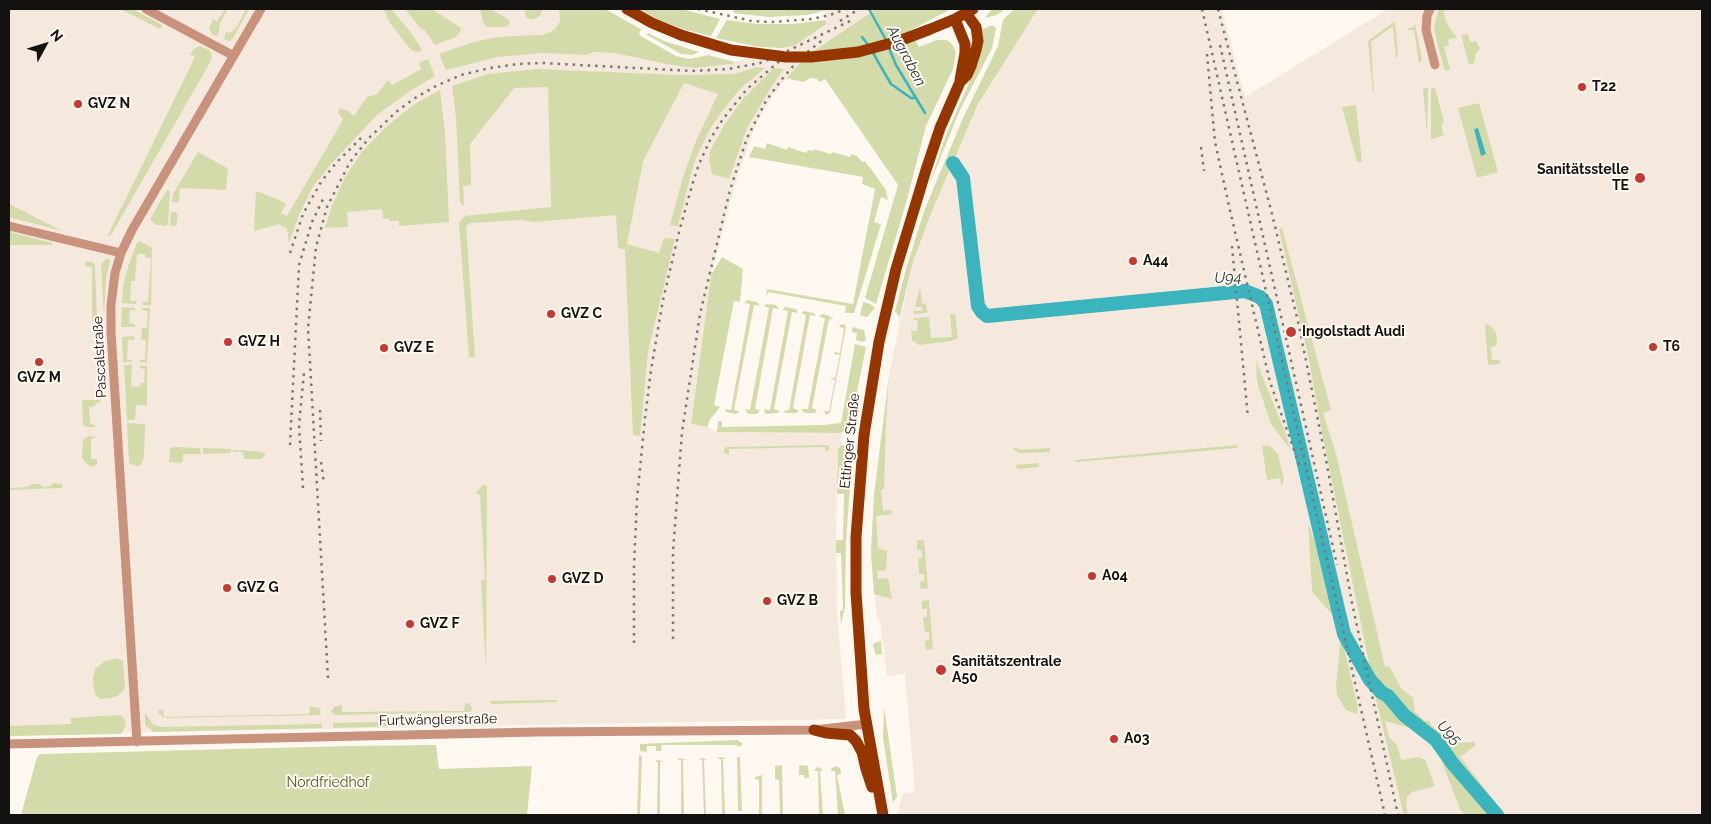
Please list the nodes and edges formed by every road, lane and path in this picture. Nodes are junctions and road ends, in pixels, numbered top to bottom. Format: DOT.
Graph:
graph roads {
  1 [pos="146,9"];
  2 [pos="261,9"];
  3 [pos="627,9"];
  4 [pos="1430,9"];
  5 [pos="969,11"];
  6 [pos="954,19"];
  7 [pos="234,56"];
  8 [pos="1435,65"];
  9 [pos="960,82"];
  10 [pos="9,226"];
  11 [pos="121,253"];
  12 [pos="867,724"];
  13 [pos="814,730"];
  14 [pos="137,742"];
  15 [pos="9,744"];
  16 [pos="879,799"];
  17 [pos="882,815"];
  1 -- 7 [label="street"];
  2 -- 7 [label="street, Pascalstraße"];
  3 -- 6 [label="main road, bridge"];
  4 -- 8 [label="street"];
  5 -- 6 [label="main road, Ettinger Straße"];
  5 -- 9 [label="main road, Ettinger Straße"];
  6 -- 9 [label="main road, Ettinger Straße"];
  7 -- 11 [label="street, Pascalstraße"];
  9 -- 12 [label="main road, Ettinger Straße"];
  10 -- 11 [label="street"];
  11 -- 14 [label="street, Pascalstraße"];
  12 -- 13 [label="street, Furtwänglerstraße"];
  12 -- 16 [label="main road, Ettinger Straße"];
  13 -- 14 [label="street, Furtwänglerstraße"];
  13 -- 16 [label="main road"];
  14 -- 15 [label="street, Furtwänglerstraße"];
  16 -- 17 [label="main road, Ettinger Straße"];
}
